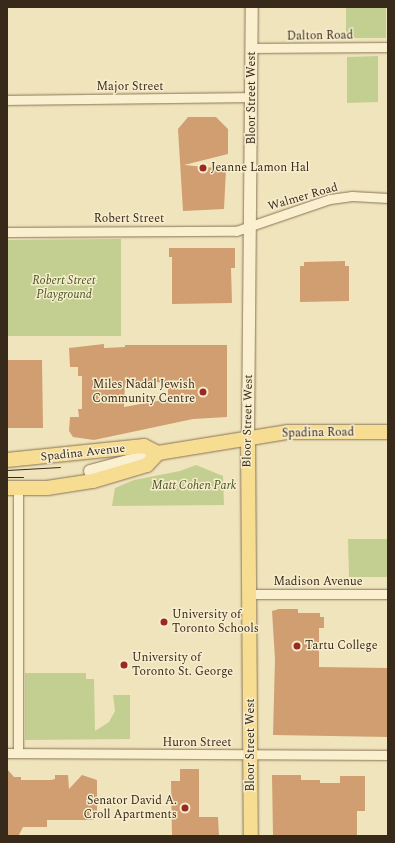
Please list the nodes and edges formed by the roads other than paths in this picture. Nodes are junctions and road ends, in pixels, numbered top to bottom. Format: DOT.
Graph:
graph roads {
  1 [pos="252,7"];
  2 [pos="388,47"];
  3 [pos="252,48"];
  4 [pos="252,97"];
  5 [pos="7,100"];
  6 [pos="388,198"];
  7 [pos="250,227"];
  8 [pos="7,232"];
  9 [pos="388,432"];
  10 [pos="248,437"];
  11 [pos="158,453"];
  12 [pos="85,455"];
  13 [pos="7,460"];
  14 [pos="92,476"];
  15 [pos="12,488"];
  16 [pos="249,594"];
  17 [pos="388,594"];
  18 [pos="7,753"];
  19 [pos="18,753"];
  20 [pos="251,755"];
  21 [pos="388,755"];
  22 [pos="251,836"];
  1 -- 3 [label="main road, Bloor Street West"];
  2 -- 3 [label="street, Dalton Road"];
  3 -- 4 [label="main road, Bloor Street West"];
  4 -- 5 [label="street, Major Street"];
  4 -- 7 [label="main road, Bloor Street West"];
  6 -- 7 [label="street, Walmer Road"];
  7 -- 8 [label="street, Robert Street"];
  7 -- 10 [label="main road, Bloor Street West"];
  9 -- 10 [label="main road, Spadina Road"];
  10 -- 11 [label="main road, Spadina Avenue"];
  10 -- 16 [label="main road, Bloor Street West"];
  11 -- 12 [label="main road, Spadina Avenue"];
  11 -- 14 [label="main road, Spadina Avenue"];
  12 -- 13 [label="main road, Spadina Avenue"];
  12 -- 14 [label="main road"];
  14 -- 15 [label="main road, Spadina Avenue"];
  15 -- 19 [label="street"];
  16 -- 17 [label="street, Madison Avenue"];
  16 -- 20 [label="main road, Bloor Street West"];
  18 -- 19 [label="street, Huron Street"];
  19 -- 20 [label="street, Huron Street"];
  20 -- 21 [label="street, Huron Street"];
  20 -- 22 [label="main road, Bloor Street West"];
}
